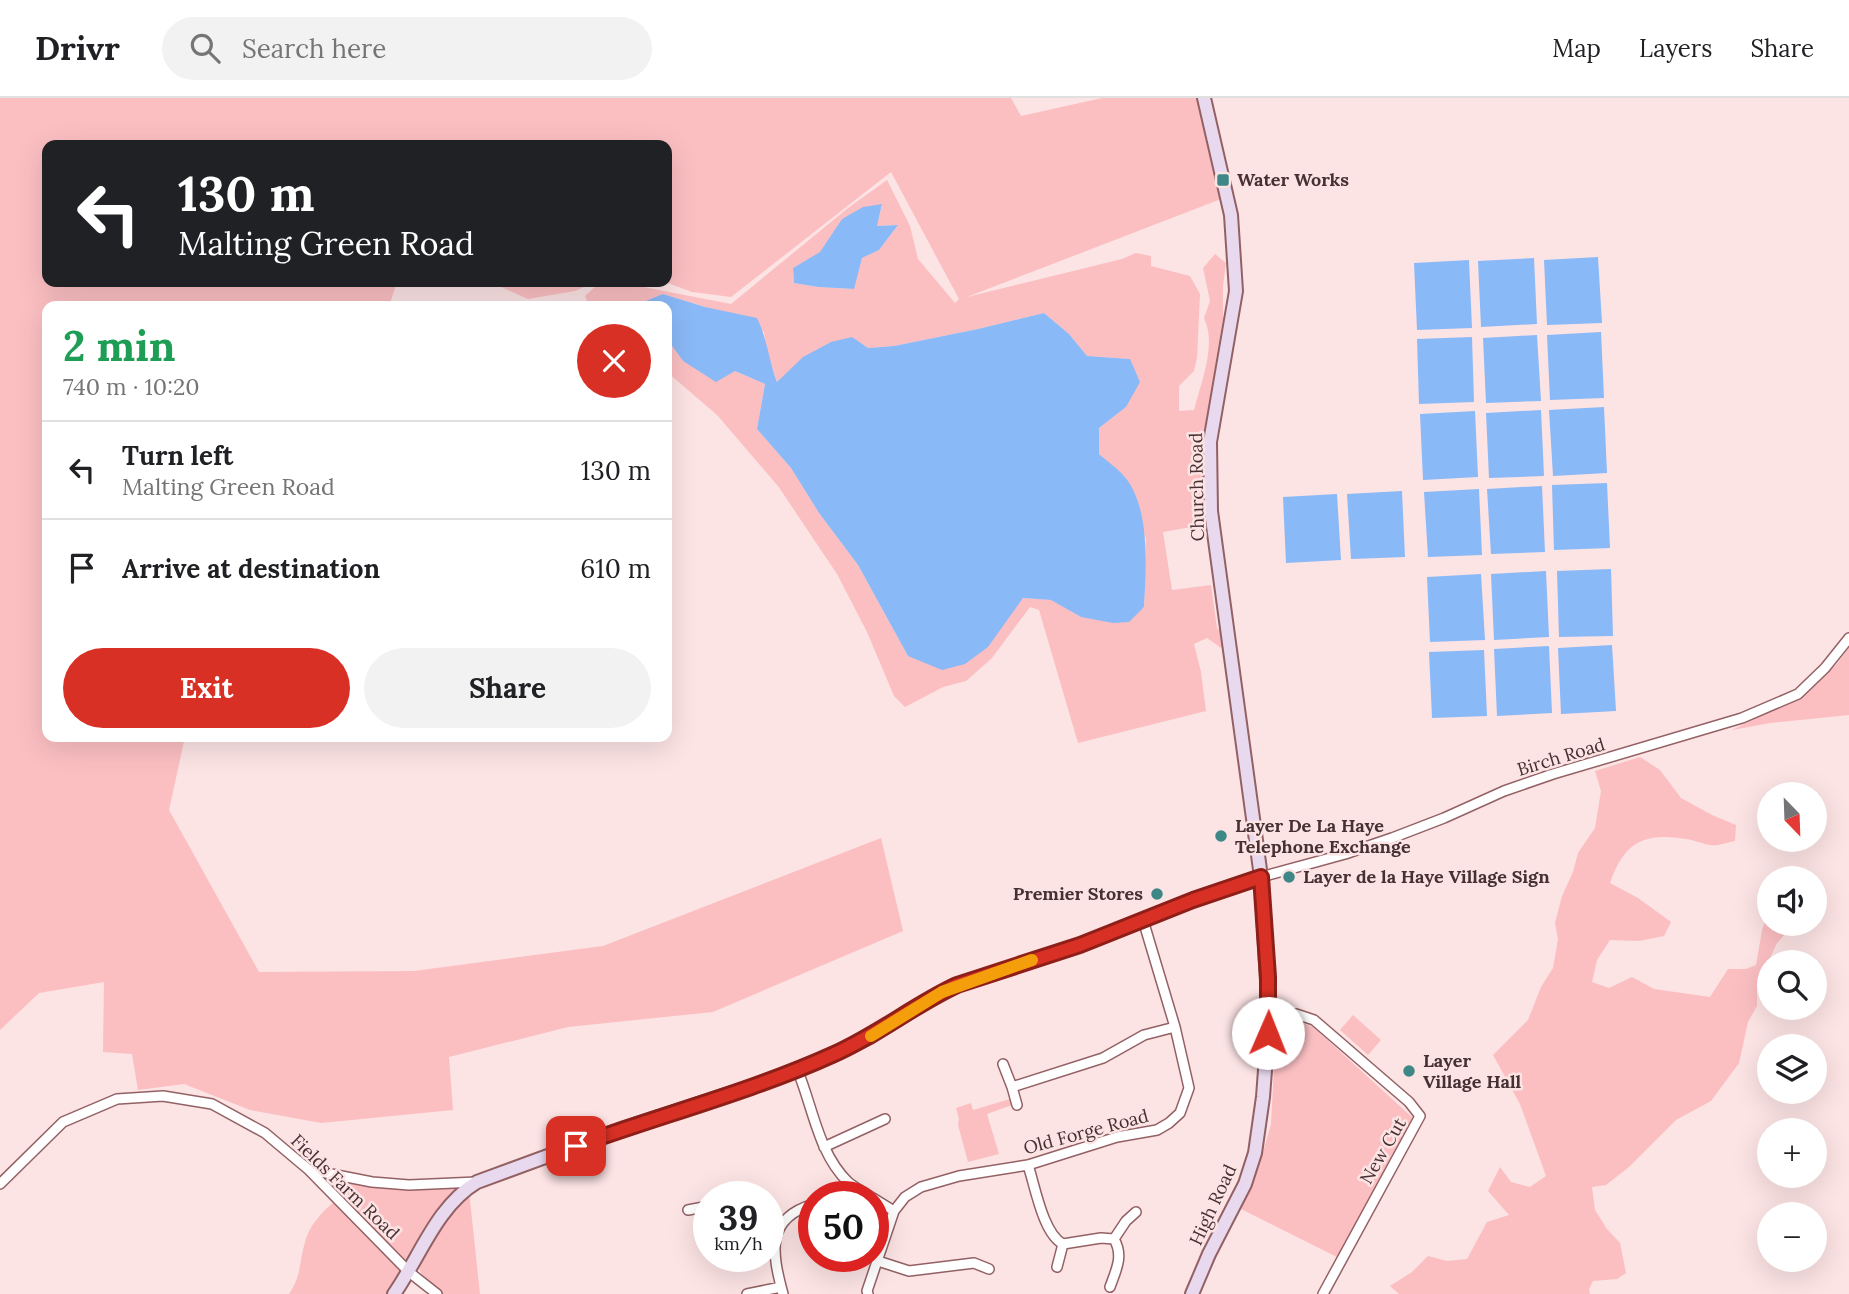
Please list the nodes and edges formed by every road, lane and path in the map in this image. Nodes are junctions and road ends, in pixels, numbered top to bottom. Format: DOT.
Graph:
graph roads {
  1 [pos="1204,98"];
  2 [pos="1849,638"];
  3 [pos="1261,877"];
  4 [pos="1143,920"];
  5 [pos="1269,1016"];
  6 [pos="1175,1027"];
  7 [pos="1003,1063"];
  8 [pos="797,1069"];
  9 [pos="1012,1087"];
  10 [pos="1017,1105"];
  11 [pos="885,1119"];
  12 [pos="824,1147"];
  13 [pos="1028,1164"];
  14 [pos="309,1170"];
  15 [pos="339,1176"];
  16 [pos="847,1181"];
  17 [pos="477,1182"];
  18 [pos="0,1184"];
  19 [pos="332,1194"];
  20 [pos="889,1208"];
  21 [pos="693,1209"];
  22 [pos="688,1210"];
  23 [pos="894,1211"];
  24 [pos="1136,1212"];
  25 [pos="889,1227"];
  26 [pos="1114,1239"];
  27 [pos="1063,1244"];
  28 [pos="889,1265"];
  29 [pos="1057,1267"];
  30 [pos="989,1269"];
  31 [pos="409,1272"];
  32 [pos="779,1272"];
  33 [pos="874,1272"];
  34 [pos="1110,1287"];
  35 [pos="782,1290"];
  36 [pos="394,1294"];
  37 [pos="437,1294"];
  38 [pos="747,1294"];
  39 [pos="868,1294"];
  40 [pos="1192,1294"];
  41 [pos="1323,1294"];
  1 -- 3 [label="main road, Church Road"];
  2 -- 3 [label="street, Birch Road"];
  3 -- 4 [label="main road"];
  3 -- 5 [label="main road, High Road"];
  4 -- 6 [label="street, Old Forge Road"];
  4 -- 8 [label="main road"];
  5 -- 40 [label="main road, High Road"];
  5 -- 41 [label="street, New Cut"];
  6 -- 9 [label="street"];
  6 -- 13 [label="street, Old Forge Road"];
  7 -- 9 [label="street"];
  8 -- 12 [label="street"];
  8 -- 17 [label="main road"];
  9 -- 10 [label="street"];
  11 -- 12 [label="street"];
  12 -- 16 [label="street"];
  13 -- 23 [label="street, Old Forge Road"];
  13 -- 27 [label="street"];
  14 -- 15 [label="street"];
  14 -- 18 [label="street, Fields Farm Road"];
  14 -- 19 [label="street, Fields Farm Road"];
  15 -- 17 [label="street"];
  15 -- 19 [label="street"];
  17 -- 31 [label="main road"];
  19 -- 31 [label="street, Fields Farm Road"];
  20 -- 23 [label="street"];
  21 -- 22 [label="street"];
  23 -- 25 [label="street"];
  24 -- 26 [label="street"];
  26 -- 27 [label="street"];
  26 -- 34 [label="street"];
  27 -- 29 [label="street"];
  28 -- 30 [label="street"];
  31 -- 36 [label="main road"];
  31 -- 37 [label="street, Fields Farm Road"];
  32 -- 35 [label="street"];
  33 -- 39 [label="street"];
  35 -- 38 [label="street"];
}
